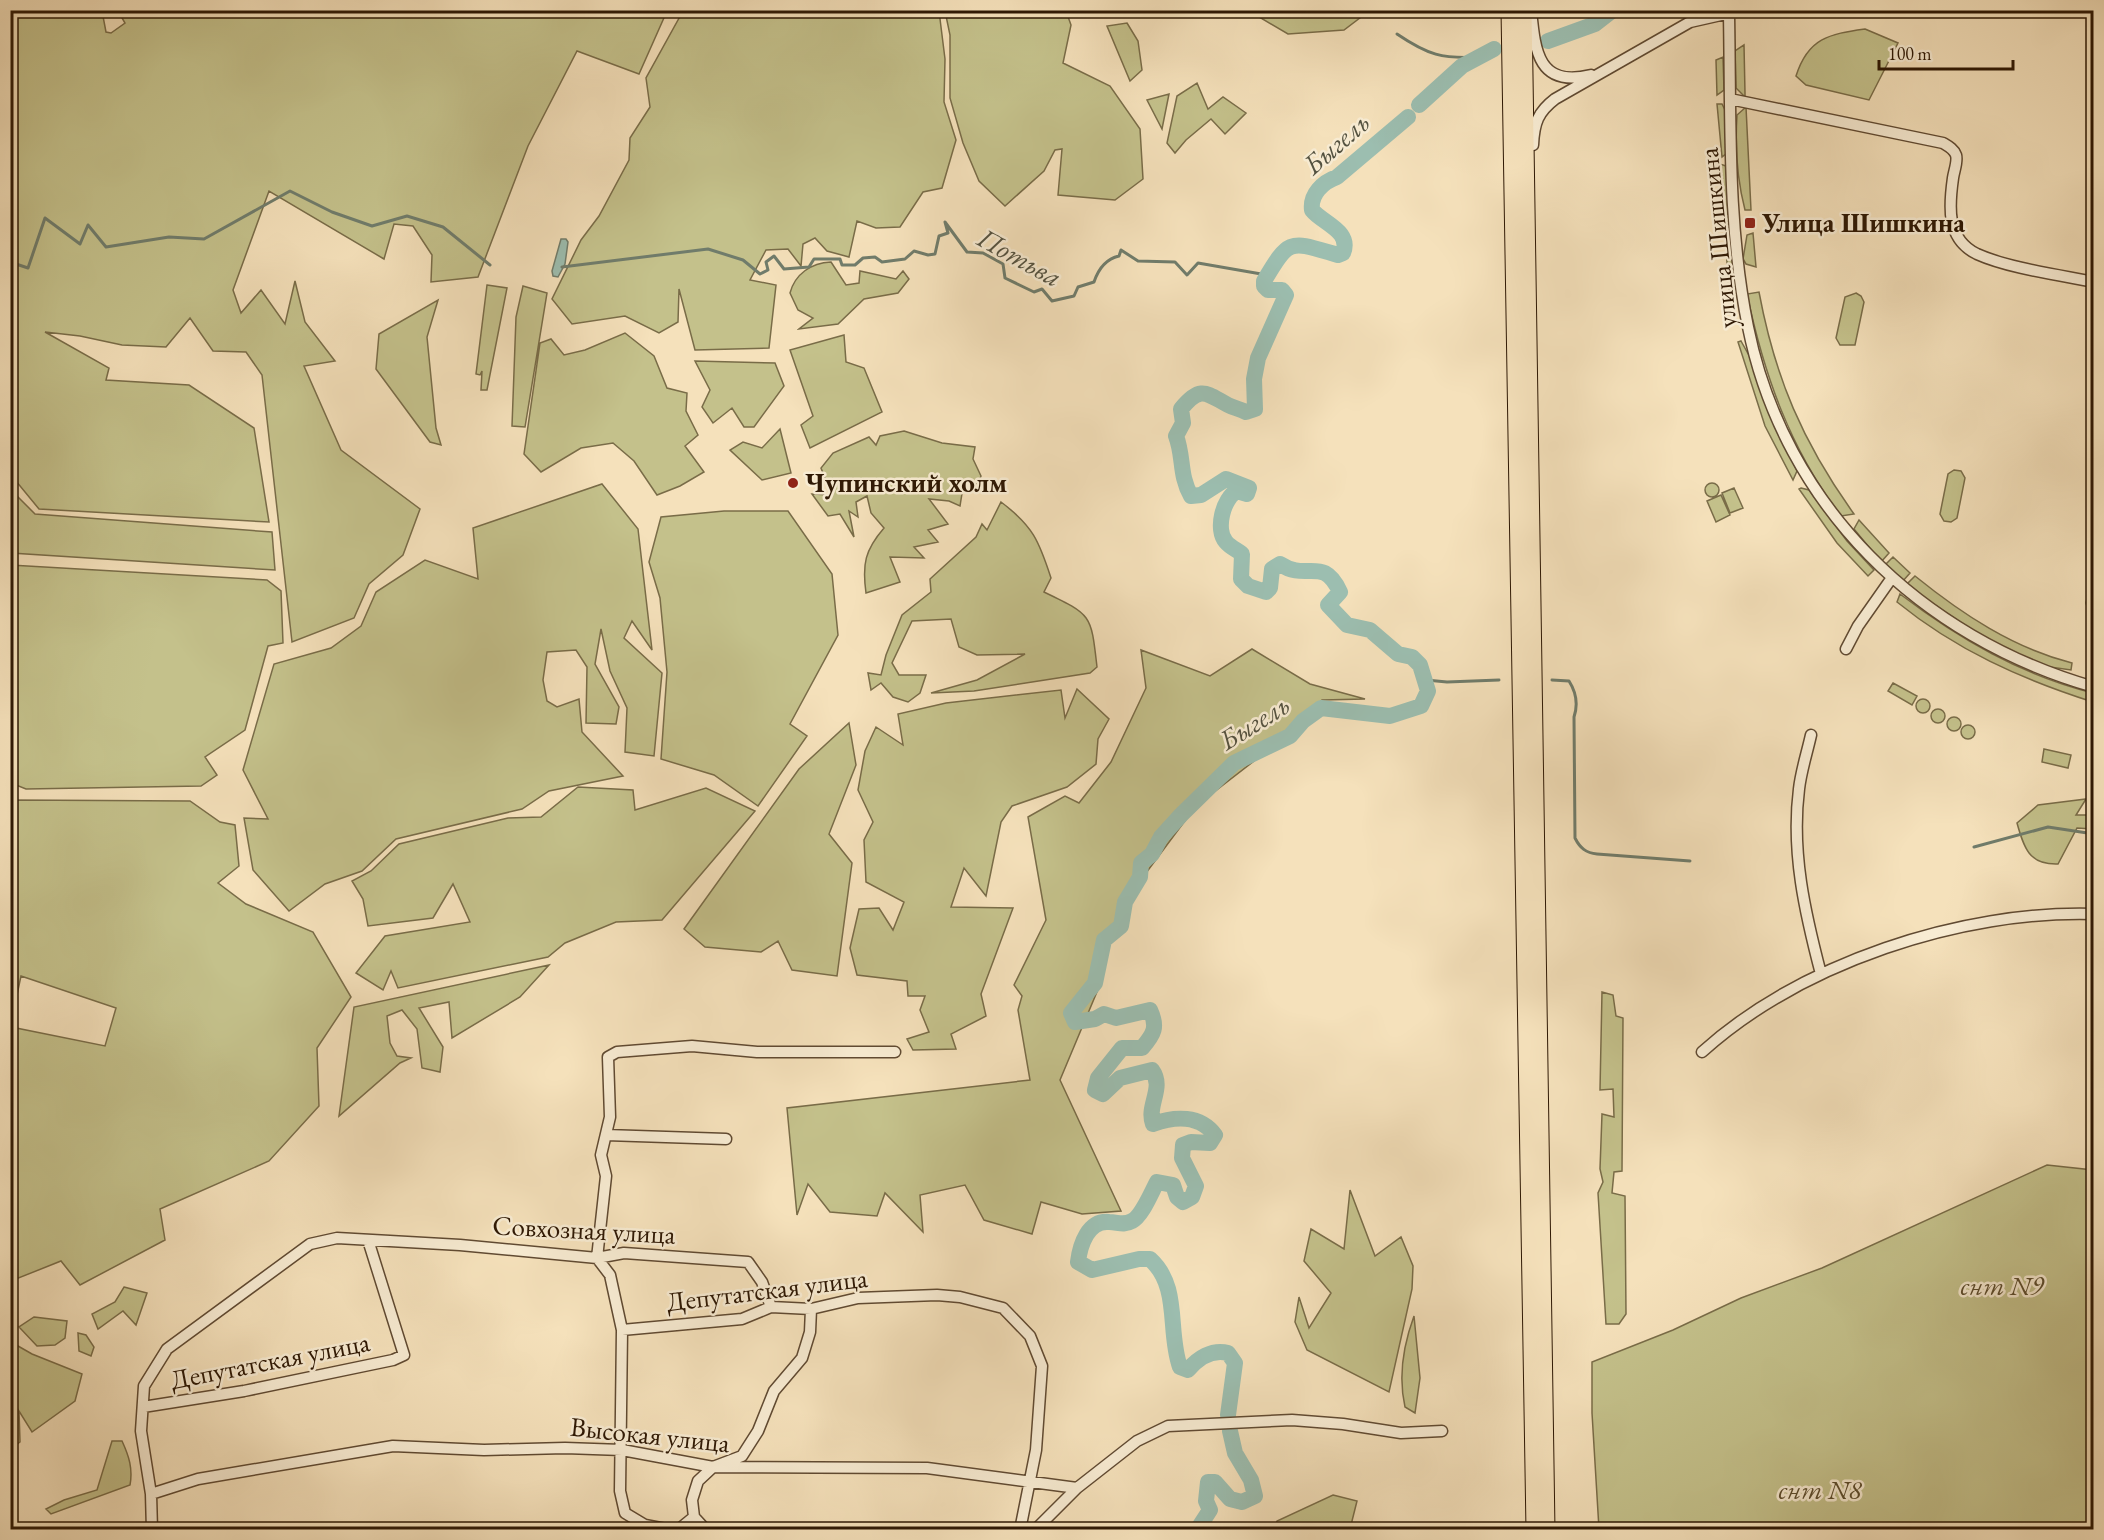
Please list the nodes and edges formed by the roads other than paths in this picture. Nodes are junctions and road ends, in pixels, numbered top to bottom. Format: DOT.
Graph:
graph roads {
  1 [pos="1509,10"];
  2 [pos="1524,10"];
  3 [pos="1531,10"];
  4 [pos="1743,10"];
  5 [pos="1729,15"];
  6 [pos="1603,72"];
  7 [pos="1730,99"];
  8 [pos="1527,201"];
  9 [pos="2094,282"];
  10 [pos="1891,579"];
  11 [pos="1846,649"];
  12 [pos="2094,687"];
  13 [pos="1811,735"];
  14 [pos="2094,914"];
  15 [pos="1821,974"];
  16 [pos="895,1052"];
  17 [pos="1702,1052"];
  18 [pos="606,1135"];
  19 [pos="726,1138"];
  20 [pos="368,1240"];
  21 [pos="597,1258"];
  22 [pos="771,1307"];
  23 [pos="811,1309"];
  24 [pos="622,1330"];
  25 [pos="144,1407"];
  26 [pos="1442,1431"];
  27 [pos="622,1450"];
  28 [pos="713,1467"];
  29 [pos="1028,1482"];
  30 [pos="1077,1488"];
  31 [pos="150,1494"];
  32 [pos="694,1517"];
  33 [pos="152,1530"];
  34 [pos="671,1530"];
  35 [pos="678,1530"];
  36 [pos="706,1530"];
  37 [pos="1020,1530"];
  38 [pos="1035,1530"];
  39 [pos="1534,1530"];
  40 [pos="1547,1530"];
  1 -- 39 [label="highway"];
  2 -- 8 [label="highway"];
  3 -- 6 [label="street"];
  4 -- 5 [label="street"];
  5 -- 6 [label="street"];
  5 -- 7 [label="street, улица Шишкина"];
  6 -- 8 [label="street"];
  7 -- 9 [label="street"];
  7 -- 10 [label="street, улица Шишкина"];
  8 -- 40 [label="highway"];
  10 -- 11 [label="street"];
  10 -- 12 [label="street, улица Шишкина"];
  13 -- 15 [label="street"];
  14 -- 15 [label="street"];
  15 -- 17 [label="street"];
  16 -- 18 [label="street"];
  18 -- 19 [label="street"];
  18 -- 21 [label="street"];
  20 -- 21 [label="street, Совхозная улица"];
  20 -- 25 [label="street, Совхозная улица"];
  20 -- 25 [label="street, Депутатская улица"];
  21 -- 22 [label="street, Совхозная улица"];
  21 -- 24 [label="street"];
  22 -- 23 [label="street, Депутатская улица"];
  22 -- 24 [label="street, Депутатская улица"];
  23 -- 28 [label="street"];
  23 -- 29 [label="street, Депутатская улица"];
  24 -- 27 [label="street"];
  25 -- 31 [label="street, Совхозная улица"];
  26 -- 30 [label="street"];
  27 -- 28 [label="street, Высокая улица"];
  27 -- 31 [label="street, Высокая улица"];
  27 -- 34 [label="street"];
  28 -- 29 [label="street, Высокая улица"];
  28 -- 32 [label="street"];
  29 -- 30 [label="street, Высокая улица"];
  29 -- 37 [label="street, Депутатская улица"];
  30 -- 38 [label="street"];
  31 -- 33 [label="street, Совхозная улица"];
  32 -- 35 [label="street"];
  32 -- 36 [label="street"];
}
